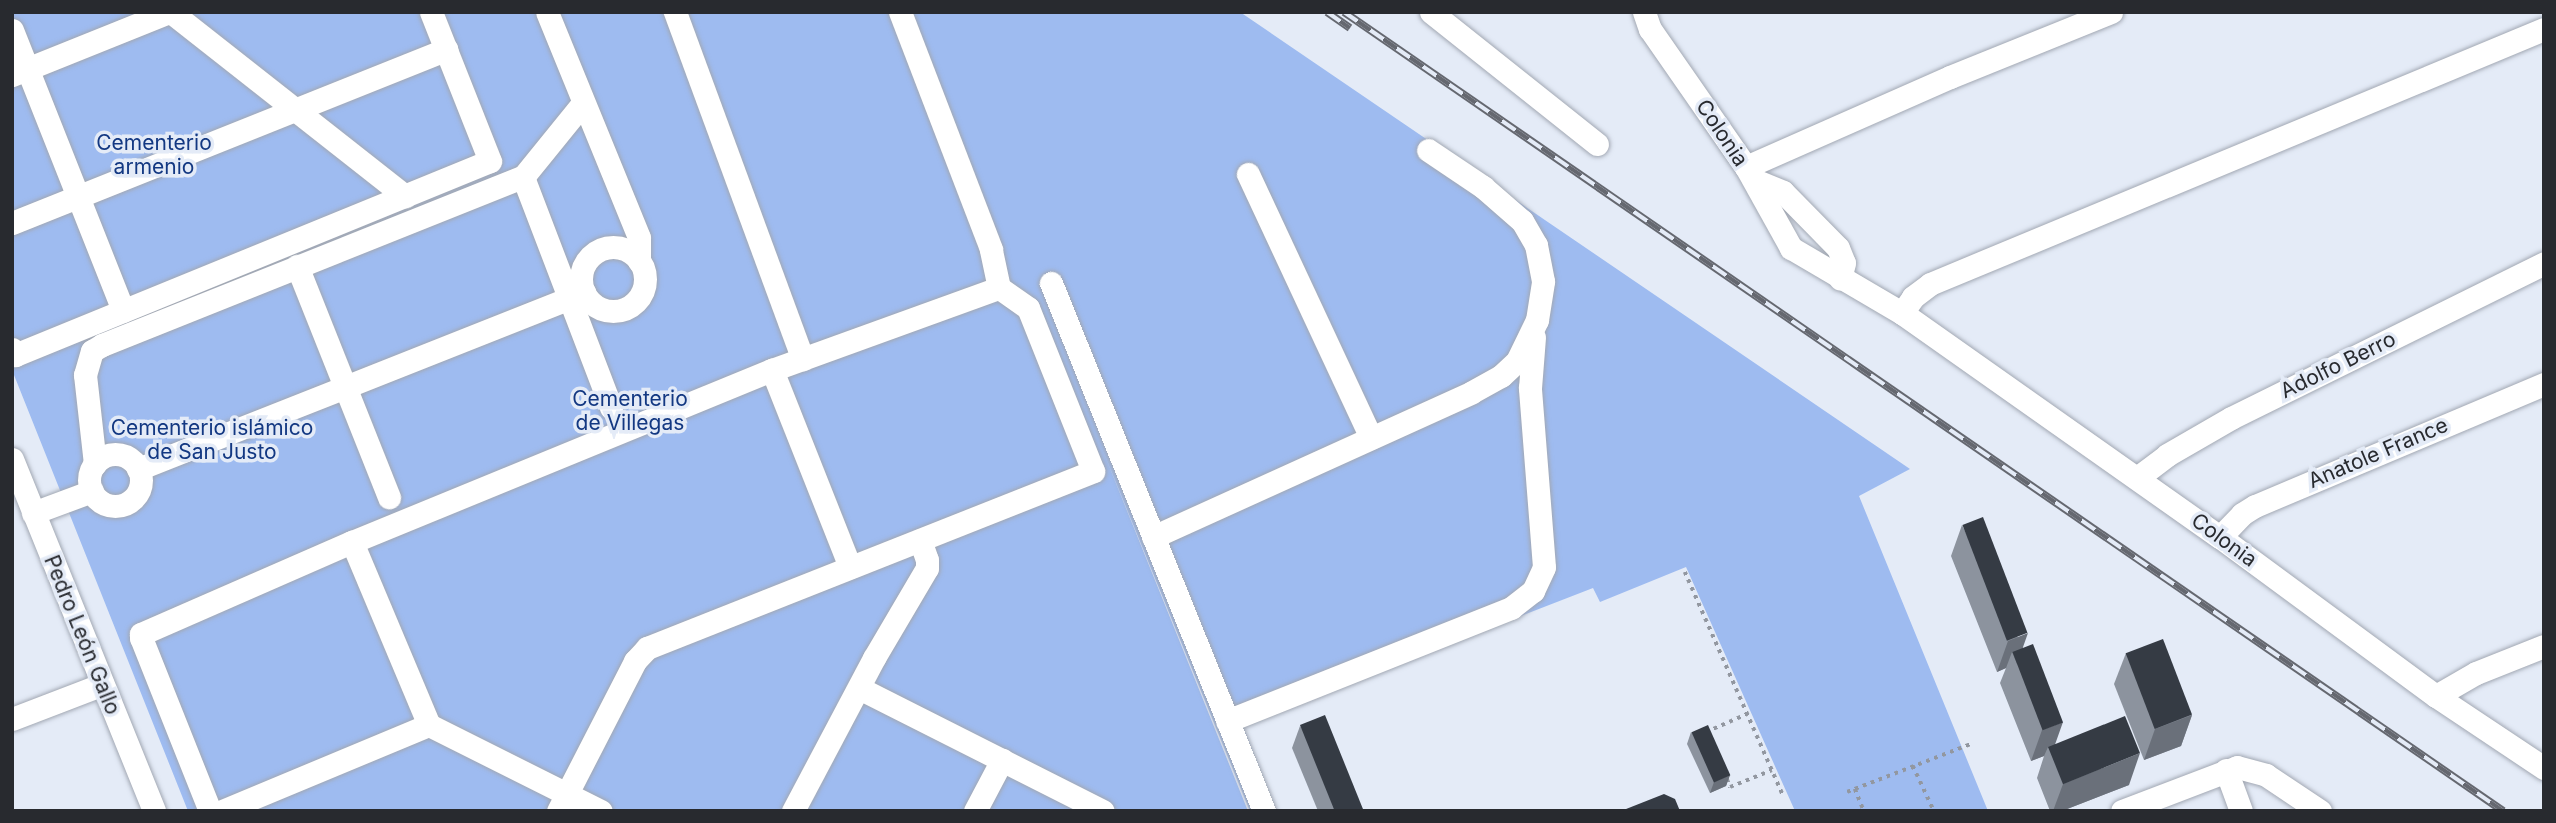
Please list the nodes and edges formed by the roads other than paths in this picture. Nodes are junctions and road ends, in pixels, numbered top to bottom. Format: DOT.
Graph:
graph roads {
  1 [pos="170,12"];
  2 [pos="431,12"];
  3 [pos="547,12"];
  4 [pos="675,12"];
  5 [pos="900,12"];
  6 [pos="1432,12"];
  7 [pos="1644,12"];
  8 [pos="2111,12"];
  9 [pos="2544,29"];
  10 [pos="12,30"];
  11 [pos="446,49"];
  12 [pos="20,72"];
  13 [pos="583,103"];
  14 [pos="295,109"];
  15 [pos="1597,144"];
  16 [pos="1428,149"];
  17 [pos="1248,174"];
  18 [pos="1750,174"];
  19 [pos="523,177"];
  20 [pos="405,196"];
  21 [pos="78,197"];
  22 [pos="12,223"];
  23 [pos="639,261"];
  24 [pos="2544,263"];
  25 [pos="297,266"];
  26 [pos="1840,279"];
  27 [pos="1051,283"];
  28 [pos="999,288"];
  29 [pos="576,295"];
  30 [pos="123,311"];
  31 [pos="1902,313"];
  32 [pos="1538,320"];
  33 [pos="12,349"];
  34 [pos="803,359"];
  35 [pos="772,370"];
  36 [pos="2544,384"];
  37 [pos="346,386"];
  38 [pos="611,408"];
  39 [pos="1371,438"];
  40 [pos="12,460"];
  41 [pos="95,464"];
  42 [pos="138,469"];
  43 [pos="2137,478"];
  44 [pos="92,491"];
  45 [pos="389,497"];
  46 [pos="23,500"];
  47 [pos="1153,537"];
  48 [pos="2220,537"];
  49 [pos="920,540"];
  50 [pos="352,542"];
  51 [pos="850,567"];
  52 [pos="2544,646"];
  53 [pos="103,684"];
  54 [pos="859,688"];
  55 [pos="2436,696"];
  56 [pos="12,719"];
  57 [pos="1227,720"];
  58 [pos="429,725"];
  59 [pos="1002,760"];
  60 [pos="2544,768"];
  61 [pos="2225,770"];
  62 [pos="563,802"];
  63 [pos="154,811"];
  64 [pos="210,811"];
  65 [pos="222,811"];
  66 [pos="601,811"];
  67 [pos="793,811"];
  68 [pos="975,811"];
  69 [pos="1103,811"];
  70 [pos="1264,811"];
  71 [pos="2122,811"];
  72 [pos="2241,811"];
  73 [pos="2320,811"];
  1 -- 12 [label="street"];
  1 -- 14 [label="street"];
  2 -- 11 [label="street"];
  3 -- 13 [label="street"];
  4 -- 34 [label="street"];
  5 -- 28 [label="street"];
  6 -- 15 [label="street"];
  7 -- 18 [label="street, Colonia"];
  8 -- 18 [label="street"];
  9 -- 31 [label="street"];
  10 -- 12 [label="street"];
  11 -- 14 [label="street"];
  11 -- 20 [label="street"];
  12 -- 21 [label="street"];
  13 -- 19 [label="street"];
  13 -- 23 [label="street"];
  14 -- 20 [label="street"];
  14 -- 21 [label="street"];
  16 -- 32 [label="street"];
  17 -- 39 [label="street"];
  18 -- 26 [label="street, Colonia"];
  18 -- 26 [label="street"];
  19 -- 25 [label="street"];
  19 -- 29 [label="street"];
  20 -- 30 [label="street"];
  21 -- 22 [label="street"];
  21 -- 30 [label="street"];
  23 -- 29 [label="street"];
  23 -- 29 [label="street"];
  24 -- 43 [label="street, Adolfo Berro"];
  25 -- 37 [label="street"];
  25 -- 41 [label="street"];
  26 -- 31 [label="street, Colonia"];
  27 -- 47 [label="street"];
  28 -- 34 [label="street"];
  28 -- 49 [label="street"];
  29 -- 37 [label="street"];
  29 -- 38 [label="street"];
  30 -- 33 [label="street"];
  31 -- 43 [label="street, Colonia"];
  32 -- 39 [label="street"];
  32 -- 57 [label="street"];
  34 -- 35 [label="street"];
  35 -- 50 [label="street"];
  35 -- 51 [label="street"];
  36 -- 48 [label="street, Anatole France"];
  37 -- 42 [label="street"];
  37 -- 45 [label="street"];
  39 -- 47 [label="street"];
  40 -- 46 [label="street, Pedro León Gallo"];
  41 -- 42 [label="street"];
  41 -- 44 [label="street"];
  42 -- 44 [label="street"];
  43 -- 48 [label="street, Colonia"];
  44 -- 46 [label="street"];
  46 -- 53 [label="street, Pedro León Gallo"];
  47 -- 57 [label="street"];
  48 -- 55 [label="street, Colonia"];
  49 -- 51 [label="street"];
  49 -- 54 [label="street"];
  50 -- 58 [label="street"];
  50 -- 64 [label="street"];
  51 -- 62 [label="street"];
  52 -- 55 [label="street"];
  53 -- 56 [label="street"];
  53 -- 63 [label="street, Pedro León Gallo"];
  54 -- 59 [label="street"];
  54 -- 67 [label="street"];
  55 -- 60 [label="street, Colonia"];
  57 -- 70 [label="street"];
  58 -- 62 [label="street"];
  58 -- 65 [label="street"];
  59 -- 68 [label="street"];
  59 -- 69 [label="street"];
  61 -- 71 [label="street"];
  61 -- 72 [label="street"];
  61 -- 73 [label="street"];
  62 -- 66 [label="street"];
}
